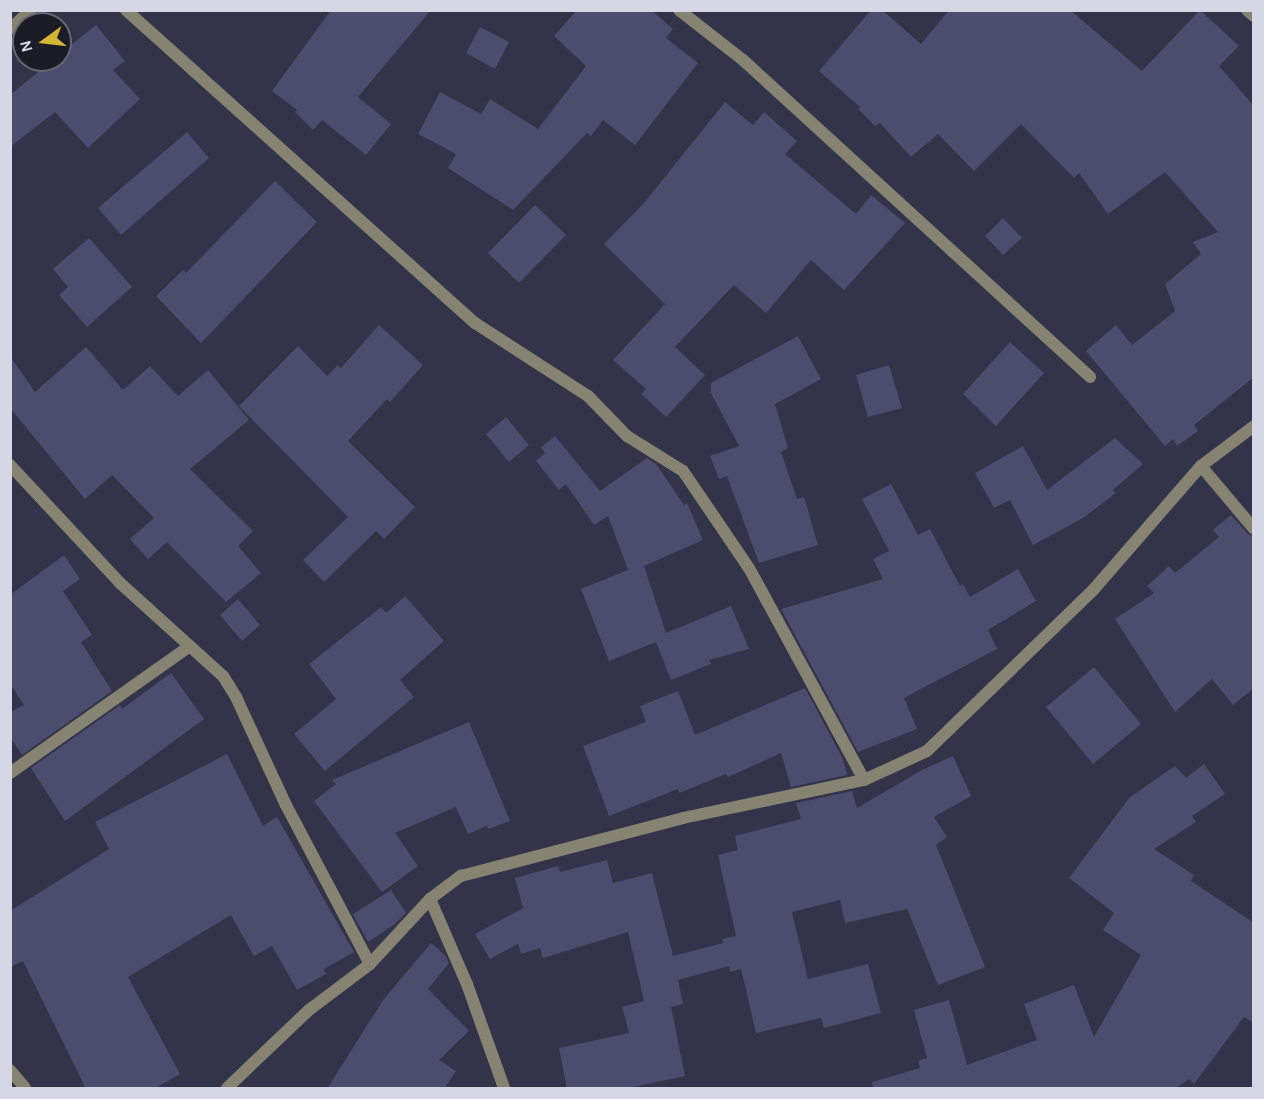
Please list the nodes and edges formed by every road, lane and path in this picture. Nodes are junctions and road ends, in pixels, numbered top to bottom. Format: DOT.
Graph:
graph roads {
  1 [pos="32,10"];
  2 [pos="126,10"];
  3 [pos="679,10"];
  4 [pos="1247,10"];
  5 [pos="1254,16"];
  6 [pos="10,29"];
  7 [pos="1090,377"];
  8 [pos="1254,426"];
  9 [pos="10,465"];
  10 [pos="1201,466"];
  11 [pos="1254,529"];
  12 [pos="190,646"];
  13 [pos="10,773"];
  14 [pos="864,780"];
  15 [pos="430,899"];
  16 [pos="370,964"];
  17 [pos="10,1070"];
  18 [pos="25,1089"];
  19 [pos="227,1089"];
  20 [pos="504,1089"];
  1 -- 6 [label="street"];
  2 -- 14 [label="street"];
  3 -- 7 [label="street"];
  4 -- 5 [label="street"];
  8 -- 10 [label="street"];
  9 -- 12 [label="street"];
  10 -- 11 [label="street"];
  10 -- 14 [label="street"];
  12 -- 13 [label="street"];
  12 -- 16 [label="street"];
  14 -- 15 [label="street"];
  15 -- 16 [label="street"];
  15 -- 20 [label="street"];
  16 -- 19 [label="street"];
  17 -- 18 [label="street"];
}
